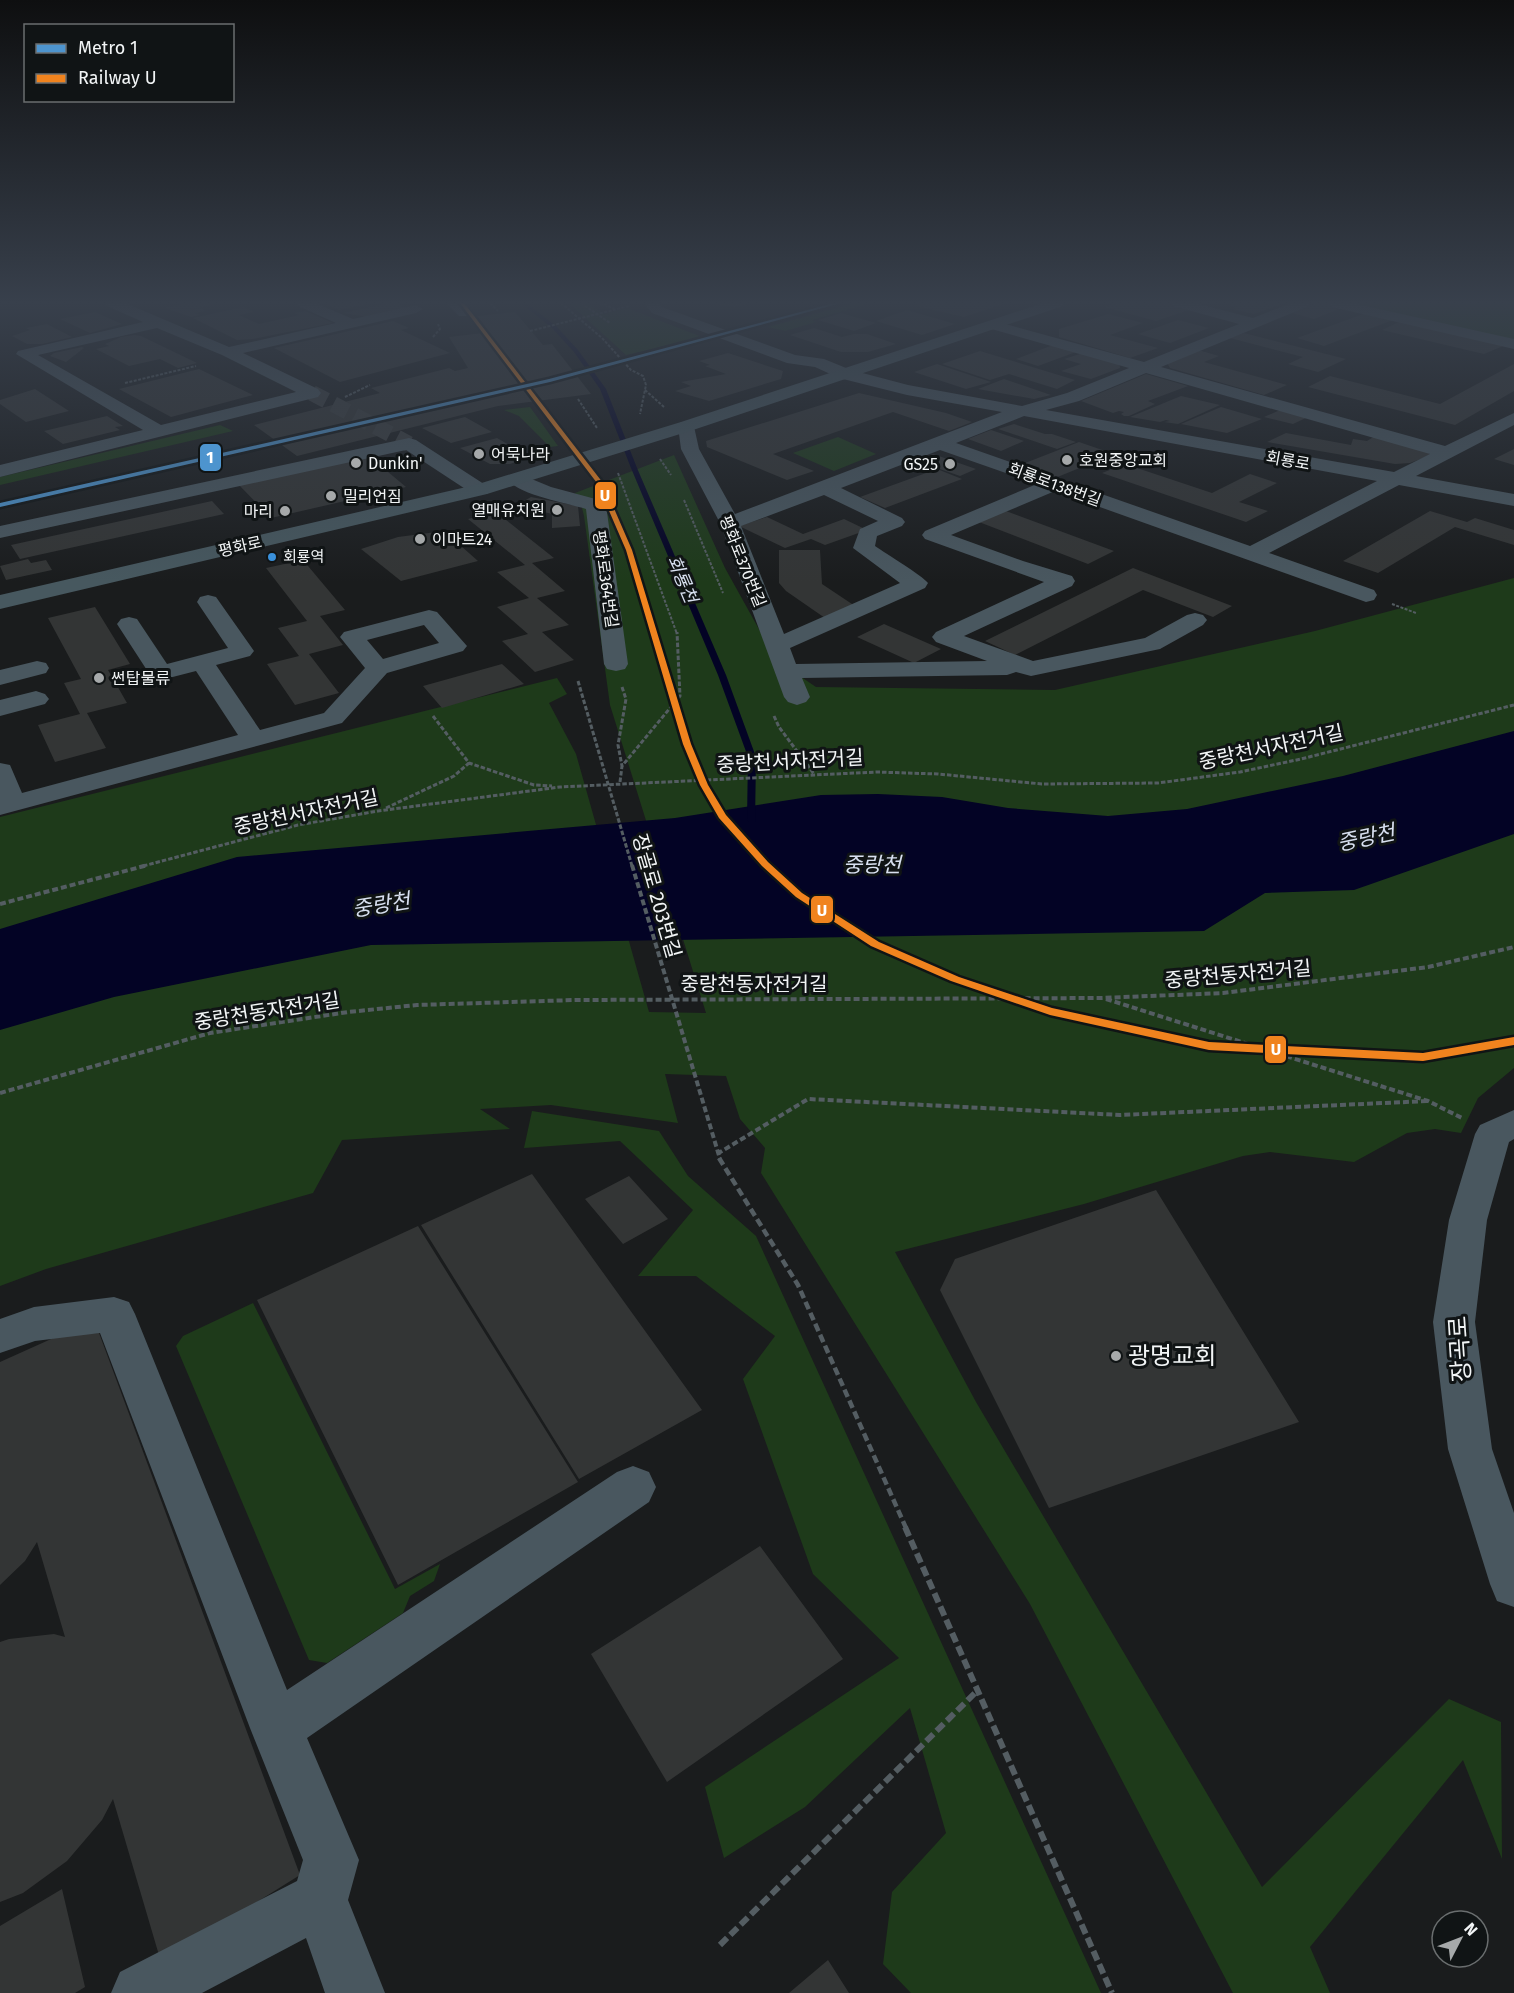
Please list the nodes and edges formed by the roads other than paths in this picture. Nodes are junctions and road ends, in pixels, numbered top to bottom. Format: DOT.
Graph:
graph roads {
  1 [pos="97,396"];
  2 [pos="300,396"];
  3 [pos="778,396"];
  4 [pos="938,396"];
  5 [pos="1078,396"];
  6 [pos="1243,396"];
  7 [pos="1019,412"];
  8 [pos="1514,418"];
  9 [pos="687,426"];
  10 [pos="160,432"];
  11 [pos="939,443"];
  12 [pos="1448,453"];
  13 [pos="0,471"];
  14 [pos="517,479"];
  15 [pos="1399,479"];
  16 [pos="1055,484"];
  17 [pos="825,488"];
  18 [pos="480,490"];
  19 [pos="1514,500"];
  20 [pos="730,523"];
  21 [pos="0,532"];
  22 [pos="1251,554"];
  23 [pos="1366,595"];
  24 [pos="0,602"];
  25 [pos="208,602"];
  26 [pos="1195,620"];
  27 [pos="129,624"];
  28 [pos="776,646"];
  29 [pos="202,662"];
  30 [pos="37,668"];
  31 [pos="378,668"];
  32 [pos="1026,668"];
  33 [pos="618,671"];
  34 [pos="786,671"];
  35 [pos="0,678"];
  36 [pos="797,697"];
  37 [pos="36,699"];
  38 [pos="0,708"];
  39 [pos="253,739"];
  40 [pos="0,771"];
  41 [pos="6,805"];
  42 [pos="1507,1133"];
  43 [pos="0,1336"];
  44 [pos="633,1487"];
  45 [pos="1514,1584"];
  46 [pos="276,1728"];
  47 [pos="320,1900"];
  48 [pos="141,1993"];
  49 [pos="355,1993"];
  1 -- 10 [label="street"];
  2 -- 10 [label="street"];
  3 -- 9 [label="main road"];
  4 -- 7 [label="street, 회룡로"];
  5 -- 7 [label="street"];
  6 -- 12 [label="street"];
  7 -- 11 [label="street"];
  7 -- 15 [label="street, 회룡로"];
  8 -- 12 [label="street"];
  9 -- 14 [label="main road, 평화로"];
  9 -- 20 [label="street, 평화로370번길"];
  10 -- 13 [label="street"];
  11 -- 16 [label="street, 회룡로138번길"];
  11 -- 17 [label="street"];
  12 -- 15 [label="street"];
  14 -- 18 [label="main road, 평화로"];
  14 -- 33 [label="street, 평화로364번길"];
  15 -- 19 [label="street, 회룡로"];
  15 -- 22 [label="street"];
  16 -- 22 [label="street, 회룡로138번길"];
  16 -- 32 [label="street"];
  17 -- 20 [label="street"];
  17 -- 28 [label="street"];
  18 -- 21 [label="street"];
  18 -- 24 [label="main road, 평화로"];
  20 -- 28 [label="street, 평화로370번길"];
  22 -- 23 [label="street, 회룡로138번길"];
  25 -- 29 [label="street"];
  26 -- 32 [label="street"];
  27 -- 29 [label="street"];
  28 -- 34 [label="street, 평화로370번길"];
  29 -- 39 [label="street"];
  30 -- 35 [label="street"];
  31 -- 39 [label="street"];
  32 -- 34 [label="street"];
  34 -- 36 [label="street, 평화로370번길"];
  37 -- 38 [label="street"];
  39 -- 41 [label="street"];
  40 -- 41 [label="street"];
  42 -- 45 [label="street, 장곡로"];
  43 -- 46 [label="street"];
  44 -- 46 [label="street"];
  46 -- 47 [label="street"];
  47 -- 48 [label="street"];
  47 -- 49 [label="street"];
}
